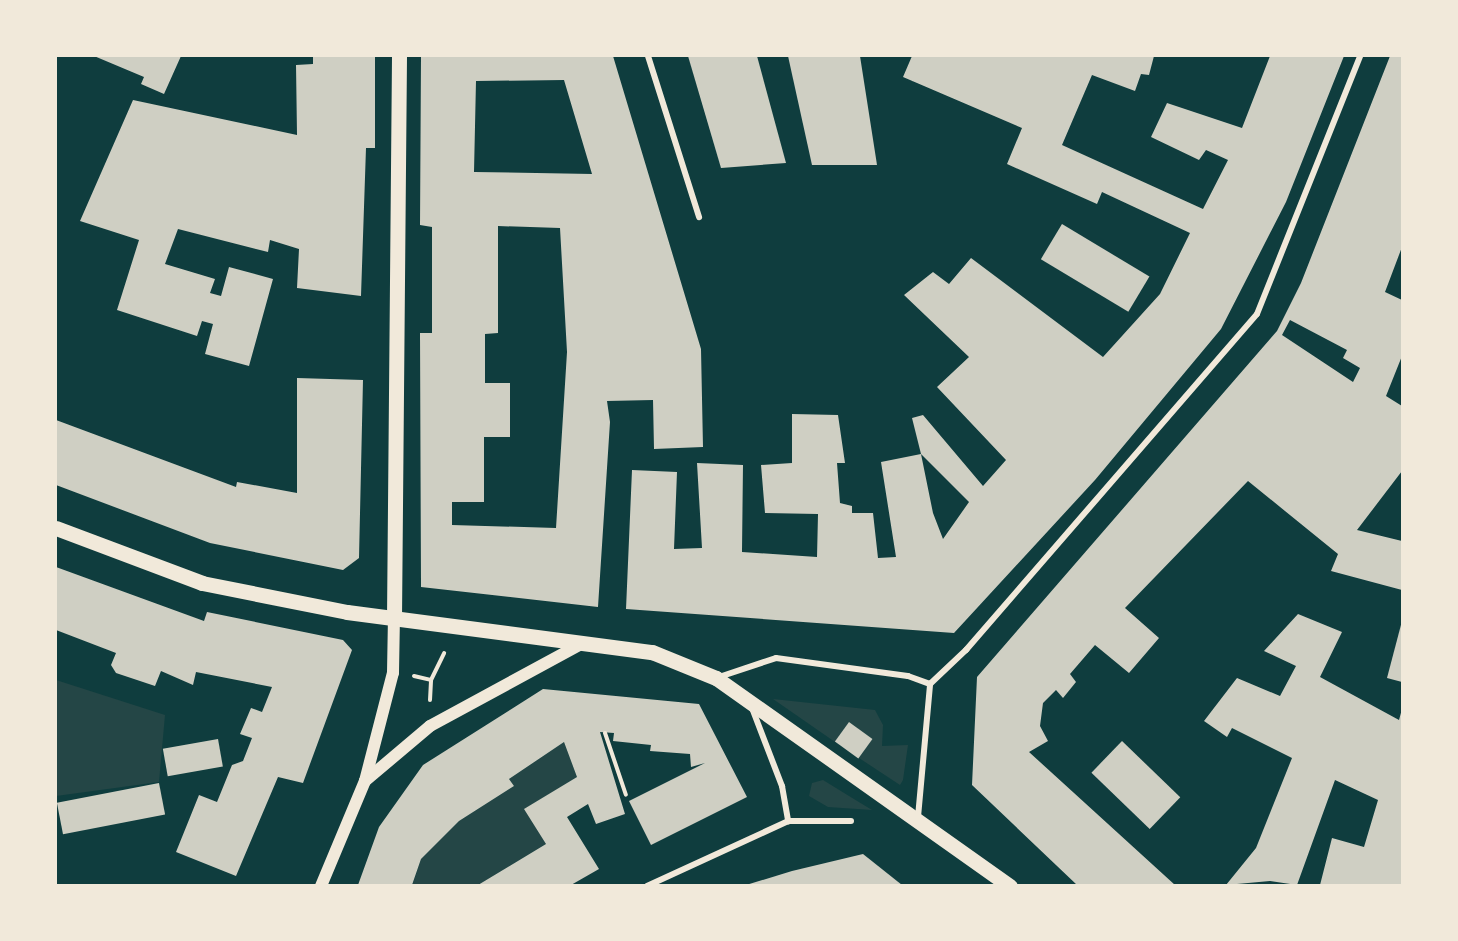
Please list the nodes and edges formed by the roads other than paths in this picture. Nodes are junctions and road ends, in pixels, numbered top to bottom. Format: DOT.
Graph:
graph roads {
  1 [pos="399,56"];
  2 [pos="648,56"];
  3 [pos="1360,56"];
  4 [pos="699,217"];
  5 [pos="56,528"];
  6 [pos="394,618"];
  7 [pos="583,643"];
  8 [pos="716,678"];
  9 [pos="930,684"];
  10 [pos="752,706"];
  11 [pos="365,781"];
  12 [pos="917,820"];
  13 [pos="788,821"];
  14 [pos="851,822"];
  15 [pos="321,885"];
  16 [pos="647,885"];
  17 [pos="1010,885"];
  1 -- 6 [label="main road"];
  2 -- 4 [label="street"];
  3 -- 9 [label="street"];
  5 -- 6 [label="main road"];
  6 -- 7 [label="main road"];
  6 -- 11 [label="main road"];
  7 -- 8 [label="main road"];
  7 -- 11 [label="main road"];
  8 -- 9 [label="street"];
  8 -- 10 [label="main road"];
  9 -- 12 [label="street"];
  10 -- 12 [label="main road"];
  10 -- 13 [label="street"];
  11 -- 15 [label="main road"];
  12 -- 17 [label="main road"];
  13 -- 14 [label="street"];
  13 -- 16 [label="street"];
}
